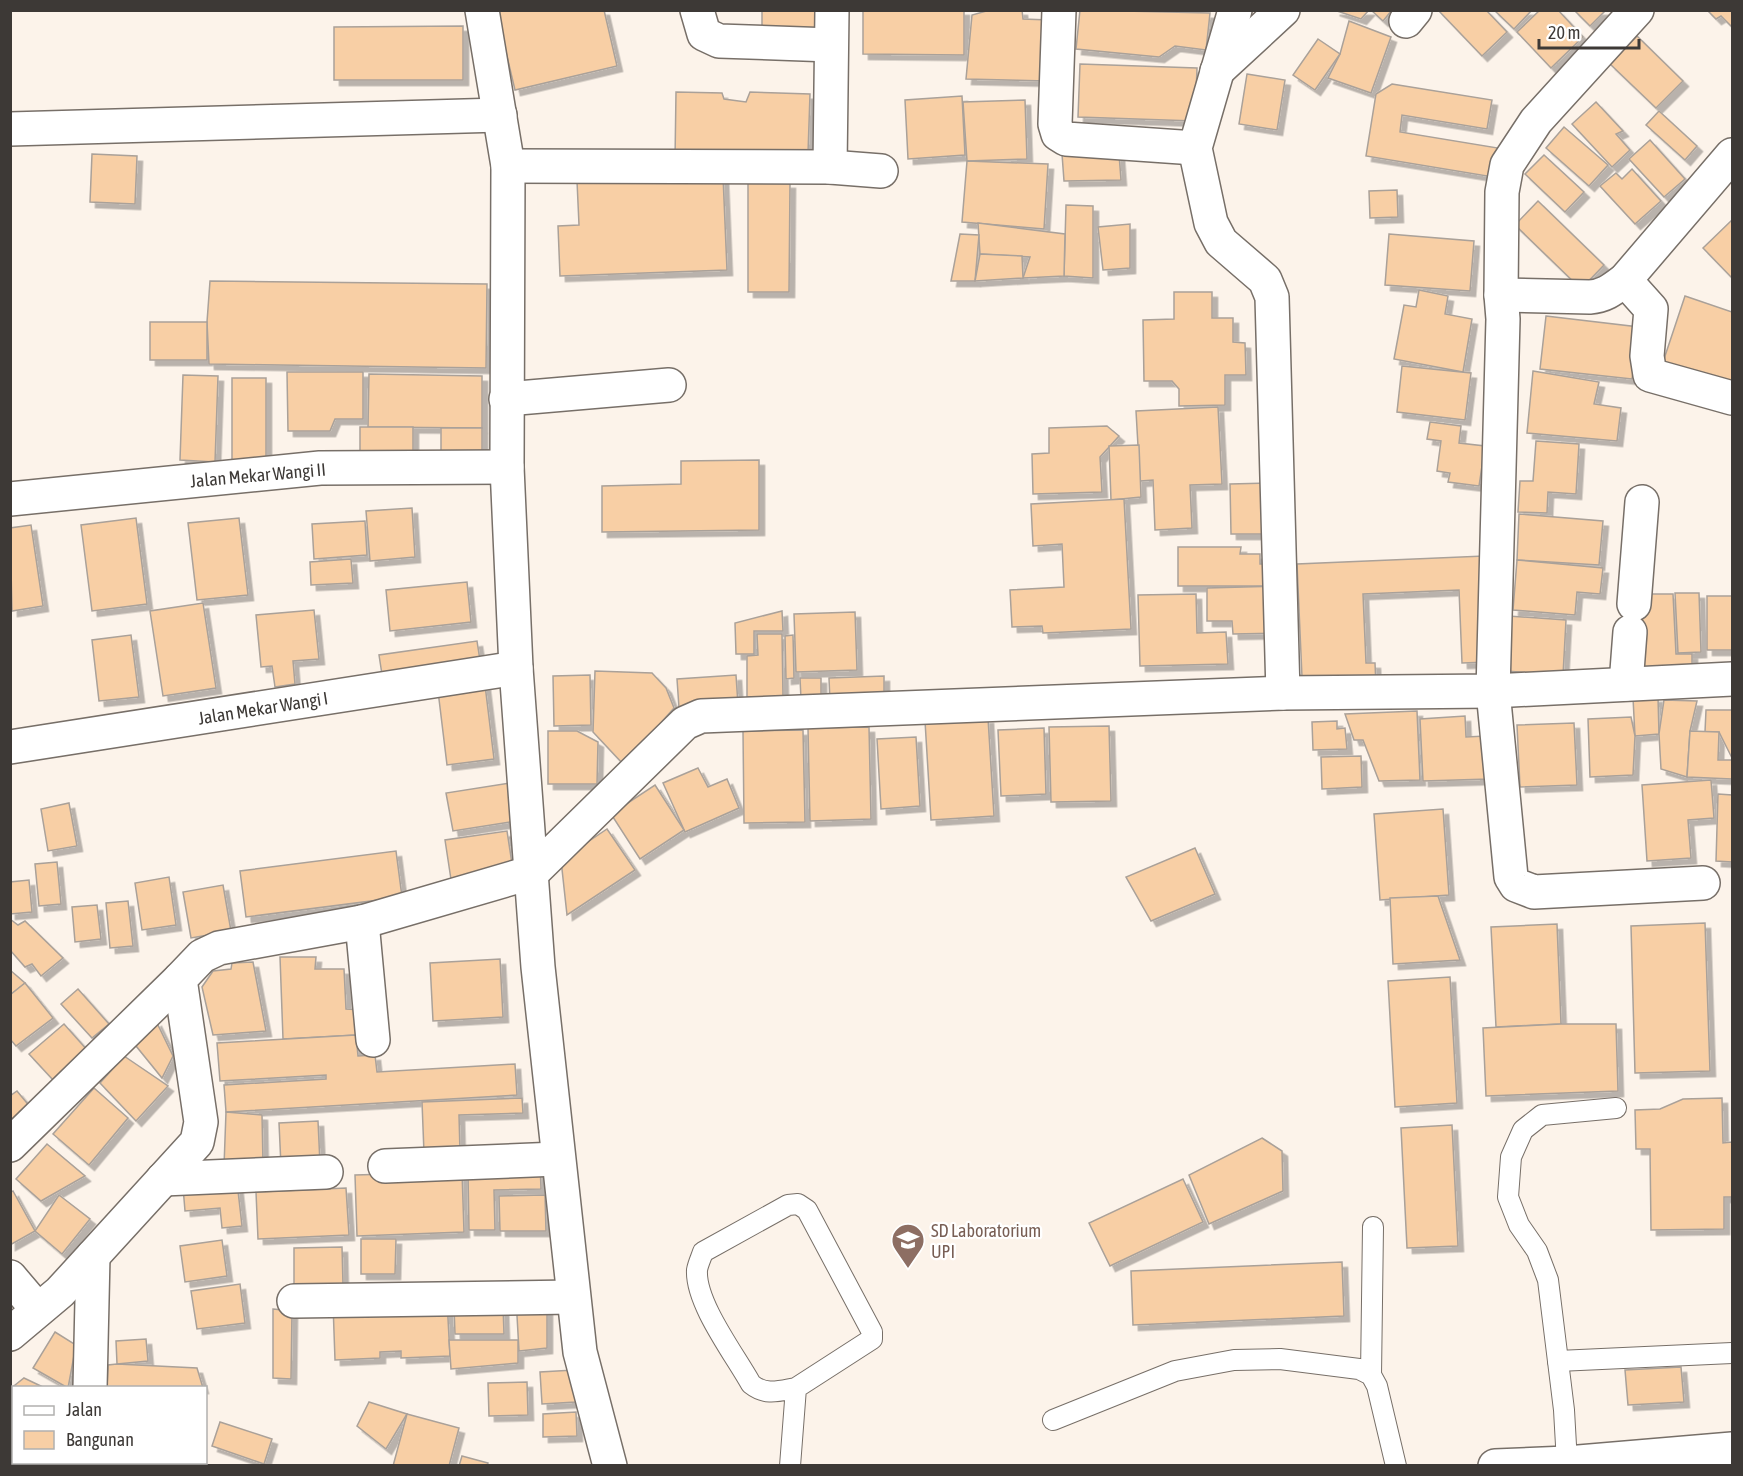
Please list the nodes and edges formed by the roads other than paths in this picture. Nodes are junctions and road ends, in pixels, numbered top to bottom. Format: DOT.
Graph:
graph roads {
  1 [pos="482,10"];
  2 [pos="697,10"];
  3 [pos="832,10"];
  4 [pos="1059,10"];
  5 [pos="1235,10"];
  6 [pos="1283,10"];
  7 [pos="1637,10"];
  8 [pos="831,45"];
  9 [pos="1217,71"];
  10 [pos="500,115"];
  11 [pos="10,129"];
  12 [pos="1195,148"];
  13 [pos="1732,155"];
  14 [pos="508,166"];
  15 [pos="830,167"];
  16 [pos="881,171"];
  17 [pos="1625,280"];
  18 [pos="1501,295"];
  19 [pos="669,385"];
  20 [pos="1732,398"];
  21 [pos="506,399"];
  22 [pos="507,467"];
  23 [pos="10,499"];
  24 [pos="1642,502"];
  25 [pos="516,668"];
  26 [pos="1732,680"];
  27 [pos="1626,684"];
  28 [pos="1493,691"];
  29 [pos="1283,693"];
  30 [pos="10,747"];
  31 [pos="532,872"];
  32 [pos="1703,883"];
  33 [pos="362,922"];
  34 [pos="180,979"];
  35 [pos="373,1040"];
  36 [pos="1616,1108"];
  37 [pos="10,1145"];
  38 [pos="558,1159"];
  39 [pos="385,1166"];
  40 [pos="326,1172"];
  41 [pos="163,1179"];
  42 [pos="1373,1227"];
  43 [pos="93,1256"];
  44 [pos="10,1277"];
  45 [pos="573,1297"];
  46 [pos="294,1301"];
  47 [pos="38,1310"];
  48 [pos="10,1334"];
  49 [pos="1732,1353"];
  50 [pos="1558,1361"];
  51 [pos="1371,1375"];
  52 [pos="90,1386"];
  53 [pos="796,1388"];
  54 [pos="1053,1420"];
  55 [pos="1732,1449"];
  56 [pos="1567,1463"];
  57 [pos="610,1466"];
  58 [pos="790,1466"];
  59 [pos="1396,1466"];
  60 [pos="1495,1466"];
  1 -- 10 [label="street"];
  2 -- 8 [label="street"];
  3 -- 8 [label="street"];
  4 -- 12 [label="street"];
  5 -- 9 [label="street"];
  6 -- 9 [label="street"];
  7 -- 18 [label="street"];
  8 -- 15 [label="street"];
  9 -- 12 [label="street"];
  10 -- 11 [label="street"];
  10 -- 14 [label="street"];
  12 -- 29 [label="street"];
  13 -- 17 [label="street"];
  14 -- 15 [label="street"];
  14 -- 21 [label="street"];
  15 -- 16 [label="street"];
  17 -- 18 [label="street"];
  17 -- 20 [label="street"];
  18 -- 28 [label="street"];
  19 -- 21 [label="street"];
  21 -- 22 [label="street"];
  22 -- 23 [label="street, Jalan Mekar Wangi II"];
  22 -- 25 [label="street"];
  24 -- 27 [label="street"];
  25 -- 30 [label="street, Jalan Mekar Wangi I"];
  25 -- 31 [label="street"];
  26 -- 27 [label="street"];
  27 -- 28 [label="street"];
  28 -- 29 [label="street"];
  28 -- 32 [label="street"];
  29 -- 31 [label="street"];
  31 -- 33 [label="street"];
  31 -- 38 [label="street"];
  33 -- 34 [label="street"];
  33 -- 35 [label="street"];
  34 -- 37 [label="street"];
  34 -- 41 [label="street"];
  36 -- 50 [label="lane"];
  38 -- 39 [label="street"];
  38 -- 45 [label="street"];
  40 -- 41 [label="street"];
  41 -- 43 [label="street"];
  42 -- 51 [label="lane"];
  43 -- 47 [label="street"];
  43 -- 52 [label="street"];
  44 -- 47 [label="street"];
  45 -- 46 [label="street"];
  45 -- 57 [label="street"];
  47 -- 48 [label="street"];
  49 -- 50 [label="lane"];
  50 -- 56 [label="lane"];
  51 -- 54 [label="lane"];
  51 -- 59 [label="lane"];
  53 -- 53 [label="lane"];
  53 -- 58 [label="lane"];
  55 -- 56 [label="street"];
  56 -- 60 [label="street"];
}
